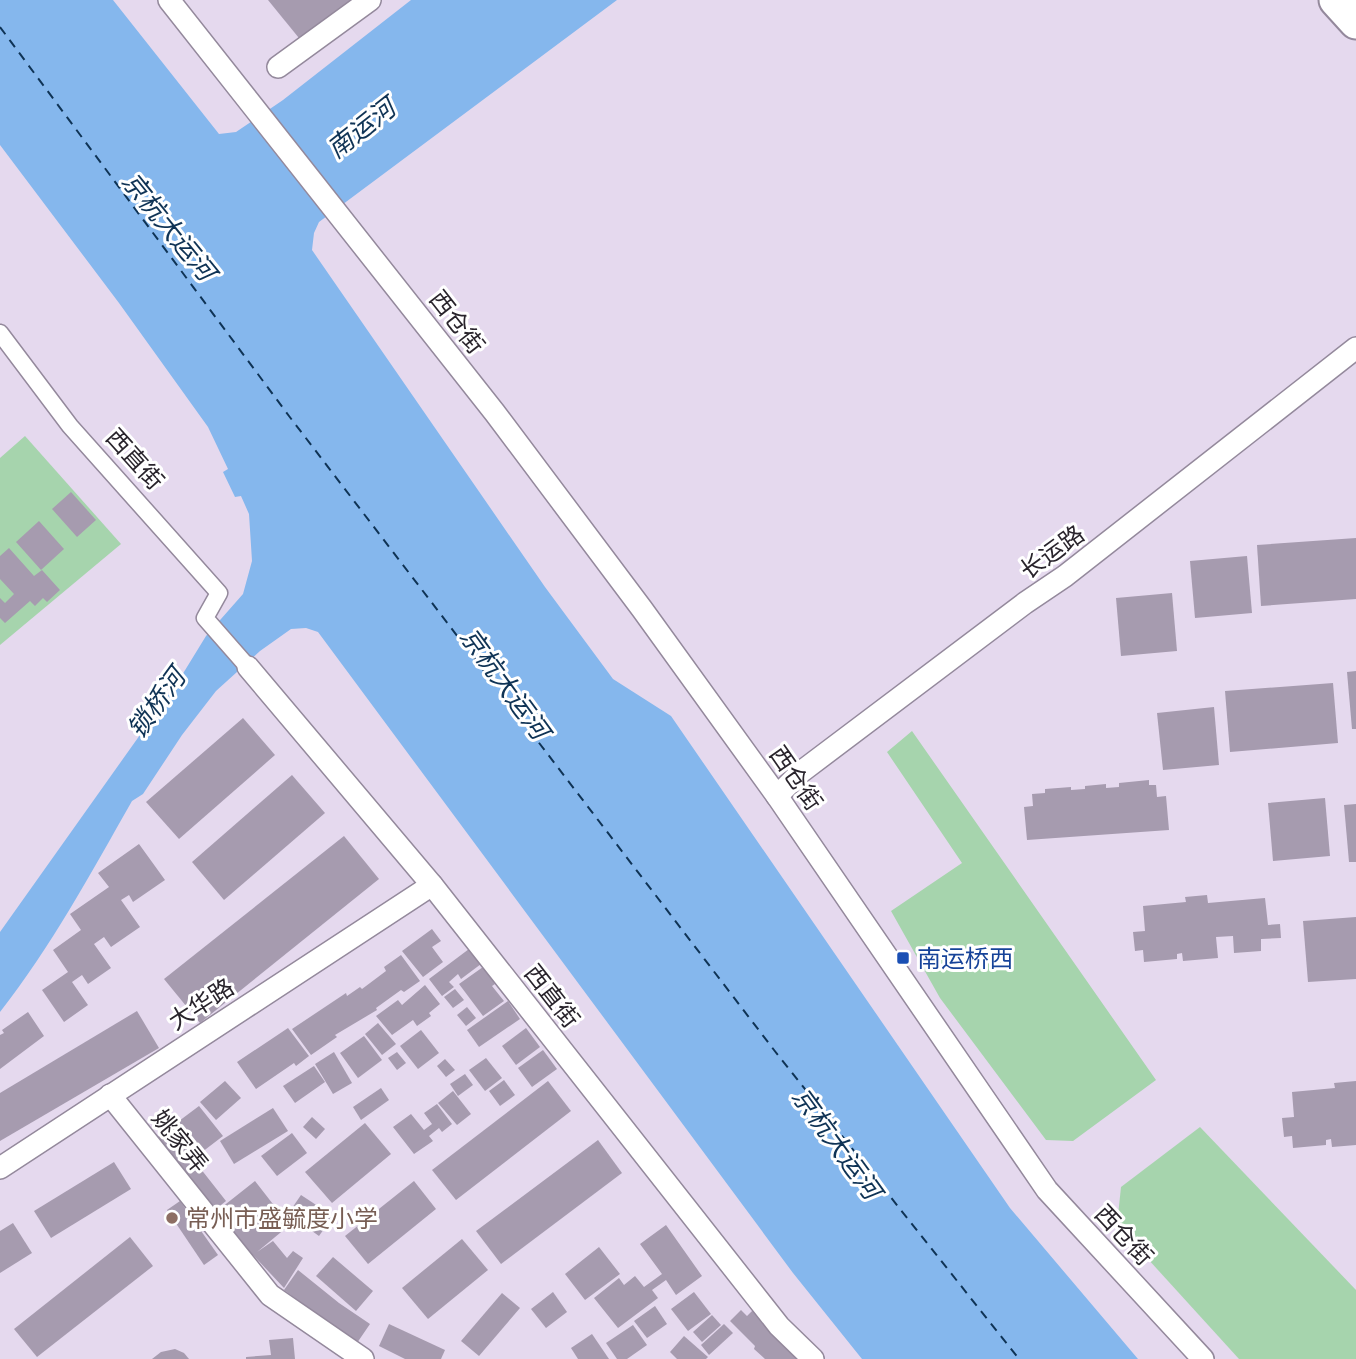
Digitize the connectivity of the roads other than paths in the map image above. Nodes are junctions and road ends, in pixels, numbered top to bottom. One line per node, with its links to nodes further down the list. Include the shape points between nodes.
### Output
1 (169, 0): 9 (street, 西仓街, via 527,456)
2 (370, 0): 5 (street)
3 (1336, 0): 4 (main road)
4 (1356, 22)
5 (278, 67)
6 (0, 333): 8 (street, 西直街, via 70,426 219,593 205,618)
7 (1356, 348): 9 (street, 长运路, via 1065,576 801,772)
8 (248, 667): 10 (street, 西直街)
9 (776, 796): 15 (street, 西仓街, via 1047,1191)
10 (432, 886): 11 (street, 大华路); 14 (street, 西直街, via 779,1326)
11 (110, 1096): 12 (street, 大华路); 13 (street, 姚家弄, via 270,1295)
12 (0, 1168)
13 (363, 1359)
14 (813, 1359)
15 (1203, 1359)

